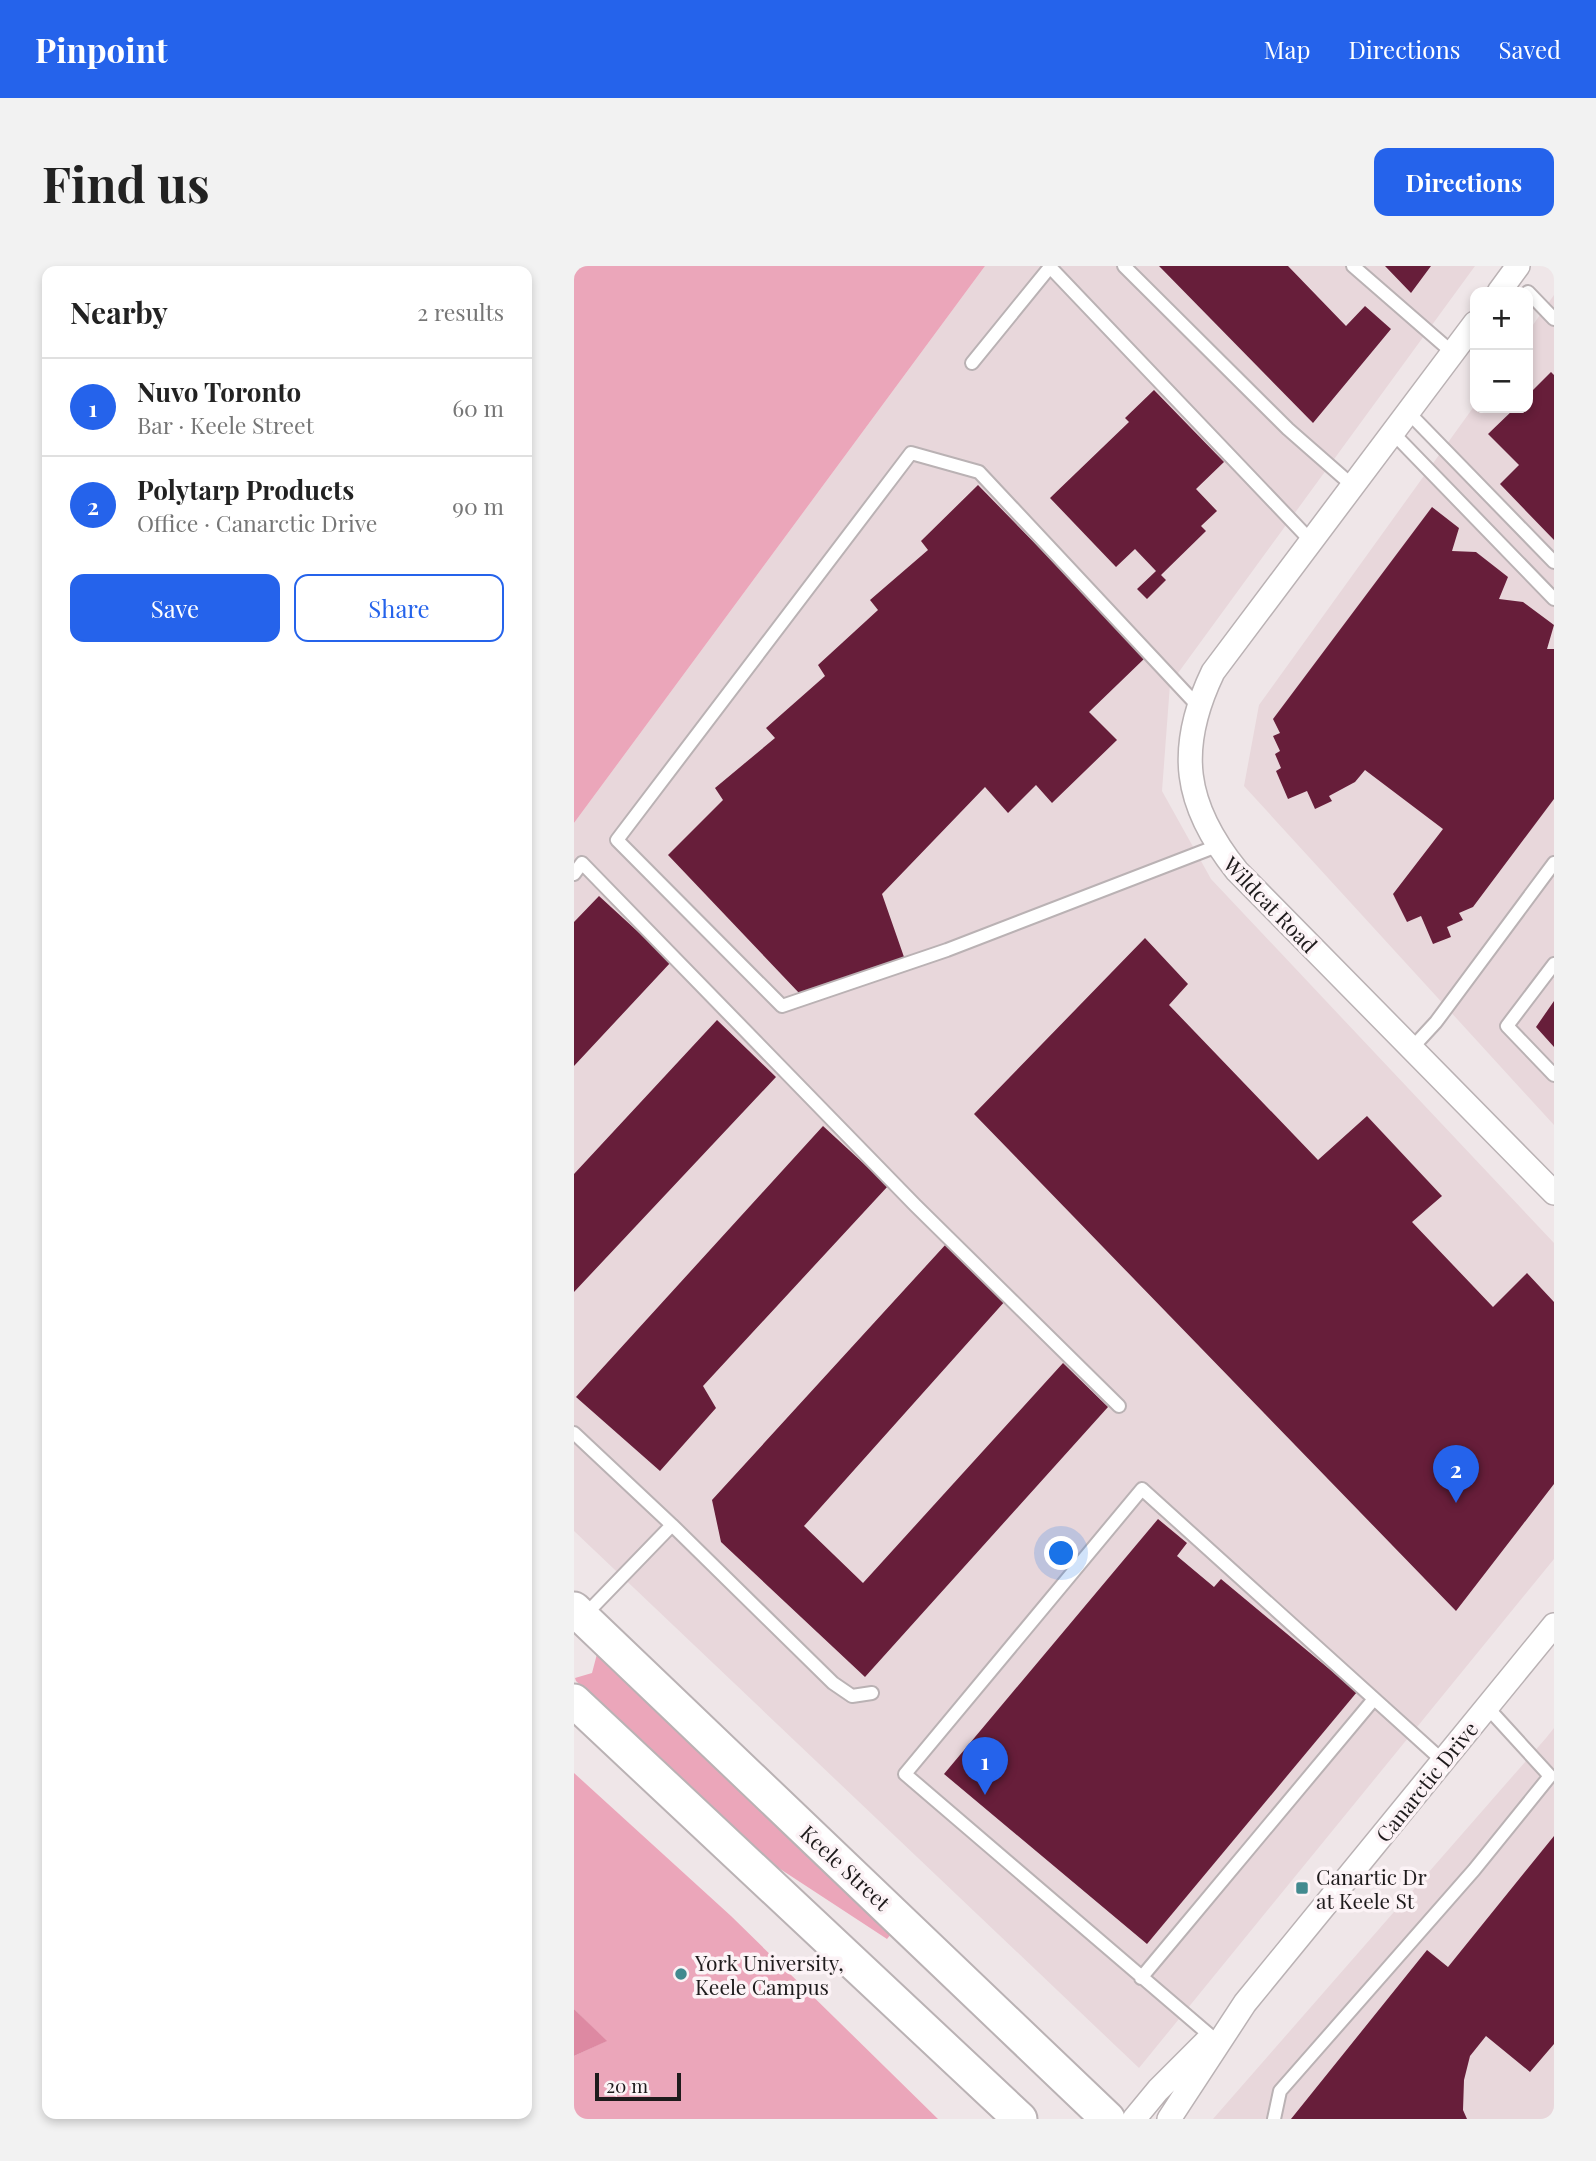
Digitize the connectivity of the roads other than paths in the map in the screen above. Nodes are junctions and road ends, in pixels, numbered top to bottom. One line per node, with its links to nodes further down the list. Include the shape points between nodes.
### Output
1 (1124, 266): 10 (lane, via 1288,429)
2 (1353, 266): 6 (lane)
3 (1533, 297): 4 (lane)
4 (1554, 319)
5 (1470, 330): 6 (street, Wildcat Road)
6 (1453, 353): 8 (street, Wildcat Road)
7 (972, 363): 11 (lane, via 1050,267)
8 (1409, 412): 9 (street, Wildcat Road); 12 (lane)
9 (1393, 433): 10 (street, Wildcat Road); 13 (lane)
10 (1353, 486): 11 (street, Wildcat Road)
11 (1312, 542): 14 (street, Wildcat Road, via 1213,672)
12 (1554, 562)
13 (1554, 599)
14 (1198, 705): 15 (street, Wildcat Road, via 1189,744 1191,779 1200,814); 15 (lane, via 979,472 911,453 617,840 782,1006 947,950)
15 (1217, 846): 19 (street, Wildcat Road)
16 (1554, 863): 19 (lane)
17 (574, 874): 22 (lane, via 582,863 915,1205)
18 (1554, 964): 20 (lane, via 1507,1026)
19 (1412, 1048): 21 (street, Wildcat Road)
20 (1554, 1075)
21 (1554, 1194)
22 (1119, 1406)
23 (574, 1433): 24 (lane)
24 (672, 1525): 25 (lane); 27 (lane, via 833,1683 852,1696)
25 (577, 1618): 37 (main road, Keele Street)
26 (1554, 1625): 30 (street, Canarctic Drive)
27 (872, 1693)
28 (1374, 1699): 31 (lane); 33 (lane); 33 (lane, via 1142,1489 905,1774)
29 (574, 1701): 36 (main road)
30 (1487, 1707): 31 (street, Canarctic Drive); 32 (lane)
31 (1443, 1761): 34 (street, Canarctic Drive)
32 (1552, 1776): 40 (lane, via 1280,2091)
33 (1141, 1978): 35 (lane)
34 (1245, 2003): 35 (street, Canarctic Drive); 39 (street, Canarctic Drive)
35 (1212, 2037): 38 (street, Canarctic Drive)
36 (1020, 2119)
37 (1108, 2119)
38 (1135, 2119)
39 (1169, 2119)
40 (1274, 2119)

